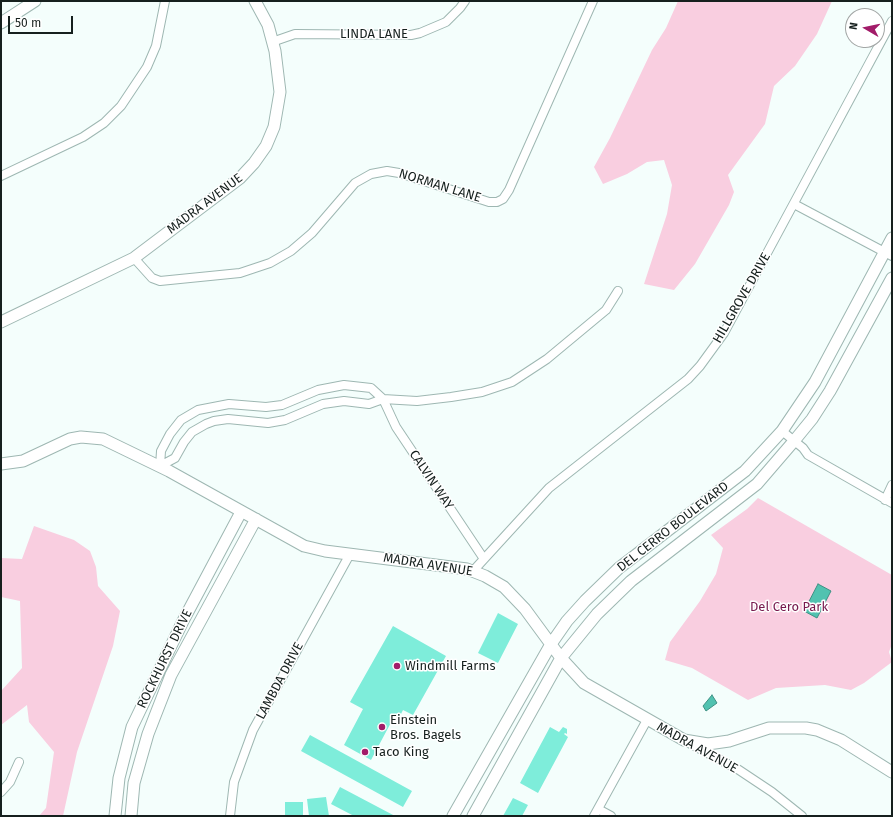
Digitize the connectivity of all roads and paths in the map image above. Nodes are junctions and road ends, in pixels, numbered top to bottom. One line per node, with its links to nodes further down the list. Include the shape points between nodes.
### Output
1 (35, 1): 7 (street)
2 (166, 1): 9 (street, via 156,46 147,67 121,106 83,137)
3 (254, 1): 8 (street, MADRA AVENUE, via 268,25)
4 (465, 1): 8 (street, LINDA LANE, via 446,22 411,35 295,34)
5 (593, 1): 13 (street, NORMAN LANE, via 503,199 489,202 387,171 371,174 355,183 312,233 291,251 270,263 248,271 160,281 152,278)
6 (892, 21): 10 (street, HILLGROVE DRIVE)
7 (1, 22)
8 (272, 42): 13 (street, MADRA AVENUE, via 279,80 279,104 274,127 261,155 240,178)
9 (1, 176)
10 (794, 204): 12 (street); 27 (street, HILLGROVE DRIVE, via 724,333 700,366 688,379 549,488)
11 (892, 238): 12 (street, DEL CERRO BOULEVARD)
12 (888, 254): 18 (street, DEL CERRO BOULEVARD, via 815,382)
13 (134, 258): 16 (street, MADRA AVENUE)
14 (892, 278): 19 (street, DEL CERRO BOULEVARD, via 830,391)
15 (618, 291): 17 (street, via 606,310 547,359 512,382 482,392 451,397 417,401)
16 (1, 322)
17 (383, 399): 21 (street, via 369,404 344,401 323,404 285,420 268,423 228,420 206,424 192,432 175,458); 21 (street, via 370,388 344,385 318,390 282,405 266,407 230,404 198,410 181,420 170,434 161,451); 27 (street, CALVIN WAY, via 396,427)
18 (782, 431): 19 (street); 29 (street, DEL CERRO BOULEVARD, via 745,471 635,555 602,584 567,621)
19 (794, 441): 23 (street, via 808,455); 30 (street, DEL CERRO BOULEVARD, via 757,484 630,581 597,614)
20 (1, 464): 21 (street, MADRA AVENUE, via 23,461 70,439 81,437 103,439)
21 (160, 466): 24 (street, MADRA AVENUE)
22 (892, 485): 23 (street)
23 (888, 501)
24 (241, 512): 25 (street, MADRA AVENUE); 37 (street, ROCKHURST DRIVE, via 183,621 132,727 119,778)
25 (256, 520): 26 (street, MADRA AVENUE, via 304,546 325,552); 38 (street, ROCKHURST DRIVE, via 171,675 148,734 134,783)
26 (350, 554): 28 (street, MADRA AVENUE); 39 (street, LAMBDA DRIVE, via 253,730 234,782)
27 (484, 559): 28 (street, HILLGROVE DRIVE)
28 (474, 571): 29 (street, MADRA AVENUE, via 504,587 525,609)
29 (551, 644): 30 (street, MADRA AVENUE); 40 (street, DEL CERRO BOULEVARD)
30 (561, 658): 31 (street, MADRA AVENUE, via 584,683); 41 (street, DEL CERRO BOULEVARD)
31 (647, 720): 32 (street, MADRA AVENUE); 36 (street)
32 (684, 740): 34 (street, via 713,744 769,728 806,728 841,740); 43 (street, MADRA AVENUE, via 739,770)
33 (19, 762): 35 (street, via 10,782)
34 (892, 772)
35 (1, 792)
36 (596, 812): 42 (street)
37 (115, 816)
38 (131, 816)
39 (230, 816)
40 (454, 816)
41 (473, 816)
42 (612, 816)
43 (802, 816)

